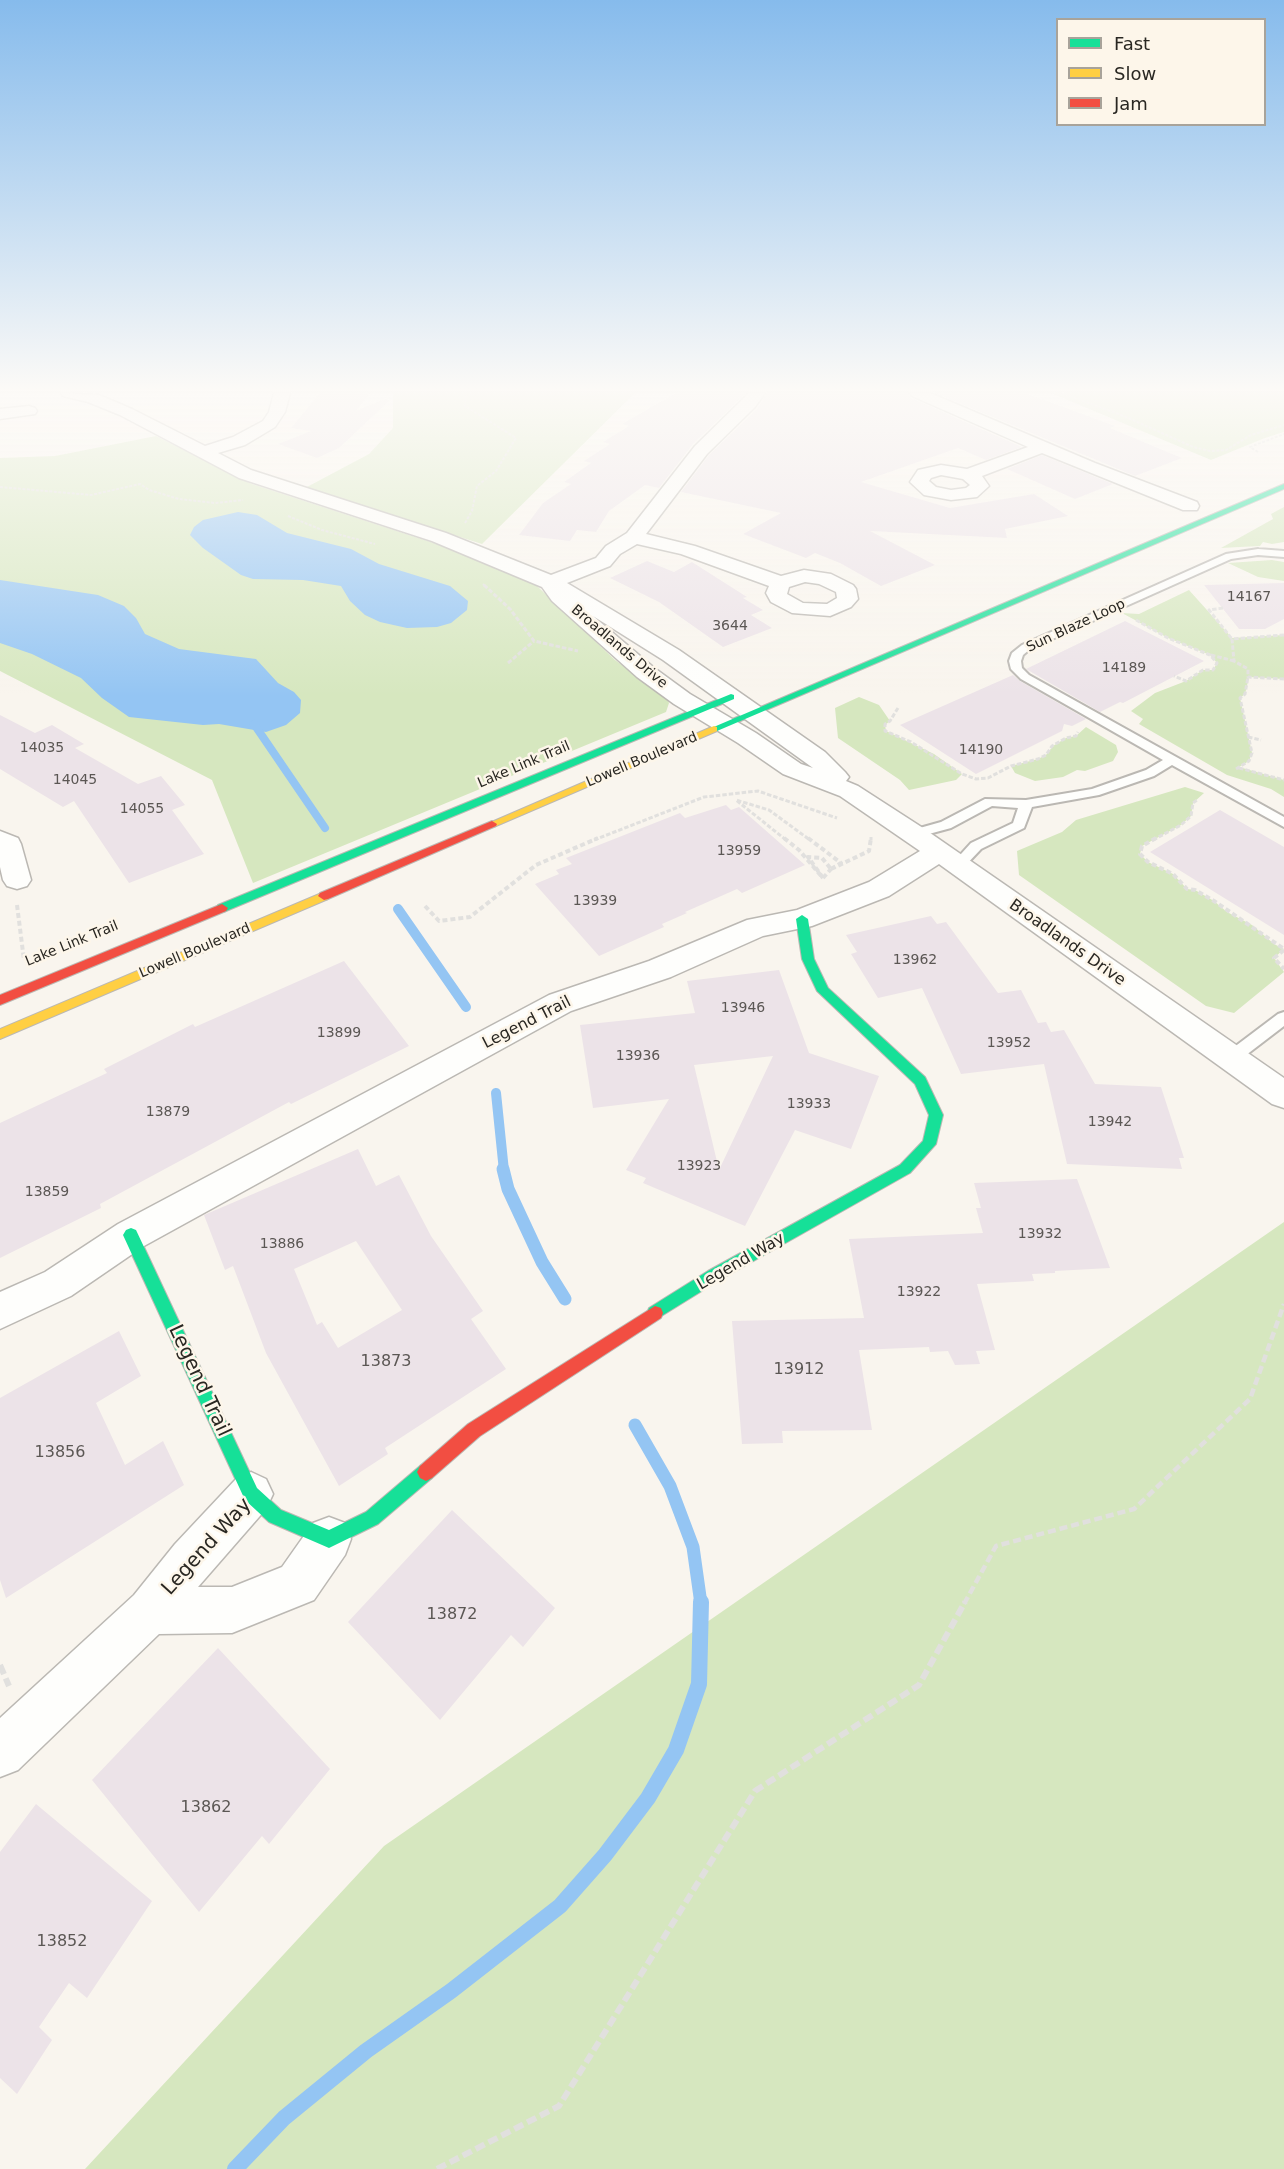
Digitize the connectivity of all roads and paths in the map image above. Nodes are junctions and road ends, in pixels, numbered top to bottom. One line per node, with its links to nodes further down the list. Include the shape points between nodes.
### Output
1 (163, 494): 8 (path, via 214,503)
2 (303, 494): 12 (street, Broadlands Drive)
3 (475, 494): 12 (path, via 465,524)
4 (667, 494): 13 (street)
5 (1125, 494): 10 (street)
6 (1169, 494): 9 (street)
7 (1263, 494): 31 (main road, Lowell Boulevard)
8 (250, 500)
9 (1195, 503): 10 (main road)
10 (1170, 514)
11 (309, 525): 14 (path)
12 (439, 537): 16 (street, Broadlands Drive)
13 (634, 537): 16 (street, via 613,550 603,562); 18 (street, via 688,550)
14 (378, 545)
15 (1284, 554): 38 (lane, Sun Blaze Loop, via 1229,556 1018,653 1016,664 1025,677)
16 (541, 578): 31 (street, Broadlands Drive); 33 (street, Broadlands Drive, via 645,672)
17 (475, 580): 23 (path, via 510,609)
18 (780, 583)
19 (1223, 609): 22 (path, via 1209,610)
20 (1132, 619): 25 (path)
21 (1284, 635): 22 (path)
22 (1232, 639): 26 (path)
23 (534, 641): 24 (path); 27 (path)
24 (582, 653)
25 (1210, 655): 26 (path); 28 (path, via 1217,663 1213,670 1203,670 1186,681)
26 (1234, 661): 29 (path, via 1248,669)
27 (508, 663)
28 (1174, 676)
29 (1248, 676): 30 (path); 36 (path, via 1245,694 1240,698)
30 (1284, 679)
31 (743, 700): 33 (main road, Lowell Boulevard); 34 (main road, Lowell Boulevard); 42 (street, Broadlands Drive, via 816,757)
32 (898, 708): 35 (path, via 885,724 885,731 911,741 976,779 1038,759)
33 (701, 710): 34 (street, Broadlands Drive); 58 (main road, Lowell Boulevard)
34 (726, 724): 42 (street, Broadlands Drive, via 792,769); 60 (main road, Lowell Boulevard)
35 (1080, 730)
36 (1248, 737): 37 (path); 39 (path, via 1252,753 1249,761)
37 (1261, 740)
38 (1171, 760): 44 (lane, via 1124,783); 46 (lane, Sun Blaze Loop)
39 (1238, 768): 40 (path); 41 (path)
40 (1233, 771)
41 (1284, 780)
42 (849, 791): 49 (street, Broadlands Drive)
43 (1199, 798): 55 (path, via 1193,803 1191,816 1142,846 1140,854 1173,874 1186,889 1214,901)
44 (1026, 804): 49 (lane, via 1019,825 976,846); 49 (lane, via 990,802 946,825)
45 (840, 819): 53 (path, via 758,791 704,797 536,865 470,917 439,921)
46 (1284, 823)
47 (872, 830): 50 (path, via 869,851)
48 (0, 839): 52 (street, via 8,844)
49 (937, 850): 54 (street, Legend Trail, via 879,889); 61 (street, Broadlands Drive)
50 (831, 869): 51 (path); 51 (path, via 822,858 808,857); 51 (path, via 842,863 769,810 736,800 799,850)
51 (823, 878)
52 (17, 880): 56 (path)
53 (425, 906)
54 (802, 919): 63 (street, Legend Trail, via 757,927 660,969 560,1003); 67 (main road, Legend Way, via 808,959 823,991 920,1081 936,1115 928,1144 905,1169 713,1276 474,1430 372,1518)
55 (1284, 950): 57 (path, via 1274,958)
56 (24, 964)
57 (1284, 969)
58 (0, 1000)
59 (1284, 1018): 61 (lane)
60 (0, 1034)
61 (1231, 1058): 62 (street, Broadlands Drive)
62 (1284, 1095)
63 (131, 1235): 65 (street, Legend Trail, via 58,1284); 66 (main road, Legend Trail)
64 (1284, 1304): 70 (path, via 1250,1399 1134,1509 996,1546 919,1685 754,1791 559,2106)
65 (0, 1311)
66 (251, 1494): 67 (main road, Legend Way, via 275,1516); 68 (street, Legend Way)
67 (329, 1539): 68 (street, Legend Way, via 298,1584 232,1610)
68 (150, 1611): 69 (street, Legend Way)
69 (0, 1752)
70 (437, 2169)

